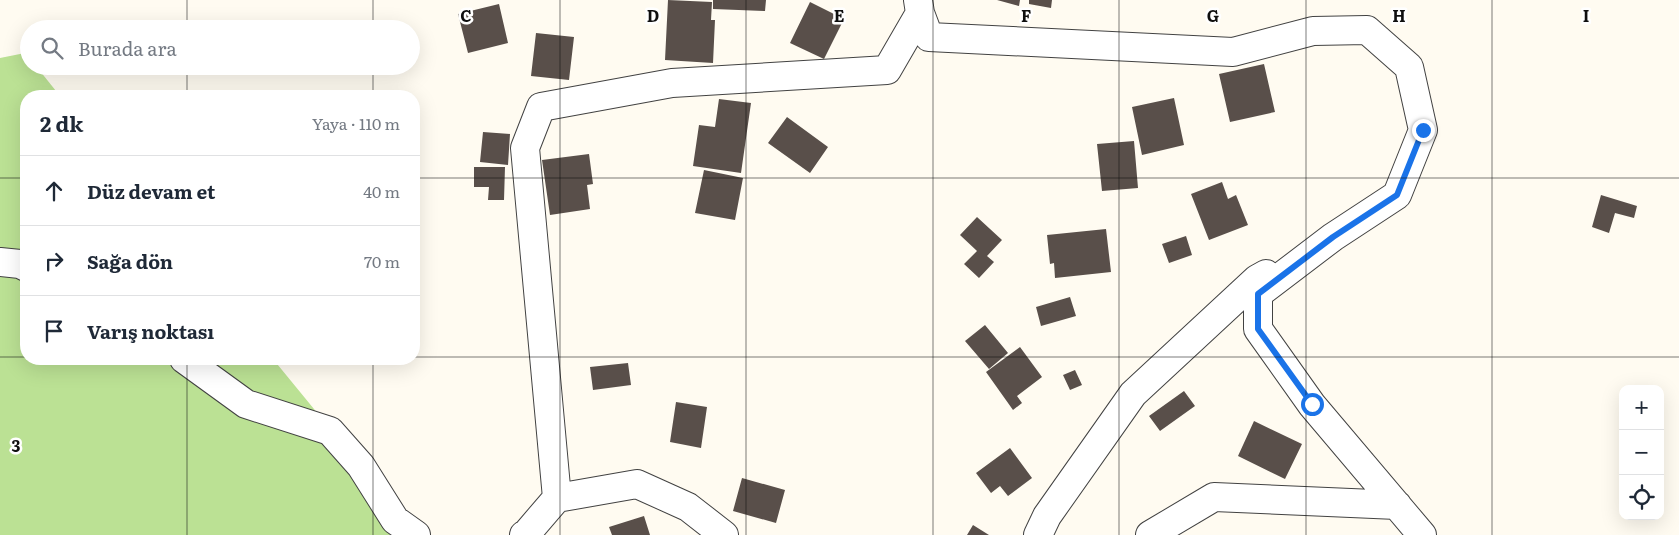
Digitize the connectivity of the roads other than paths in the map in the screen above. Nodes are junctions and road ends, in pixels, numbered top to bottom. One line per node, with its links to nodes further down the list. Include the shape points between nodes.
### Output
1 (919, 6): 2 (street, via 930,37 1233,52 1313,31 1367,30 1409,67 1423,130 1397,195); 6 (street, via 887,70 672,83 541,107 525,148)
2 (1333, 237): 7 (street, via 1258,294 1258,329 1312,404); 11 (street, via 1258,279 1133,394 1046,516)
3 (0, 262): 4 (street)
4 (20, 264)
5 (192, 365): 8 (street, via 246,404 330,431 361,466 396,520)
6 (557, 498): 9 (street); 10 (street, via 637,484 688,506)
7 (1397, 505): 12 (street, via 1214,496); 13 (street)
8 (416, 535)
9 (524, 535)
10 (724, 535)
11 (1038, 535)
12 (1150, 535)
13 (1422, 535)

